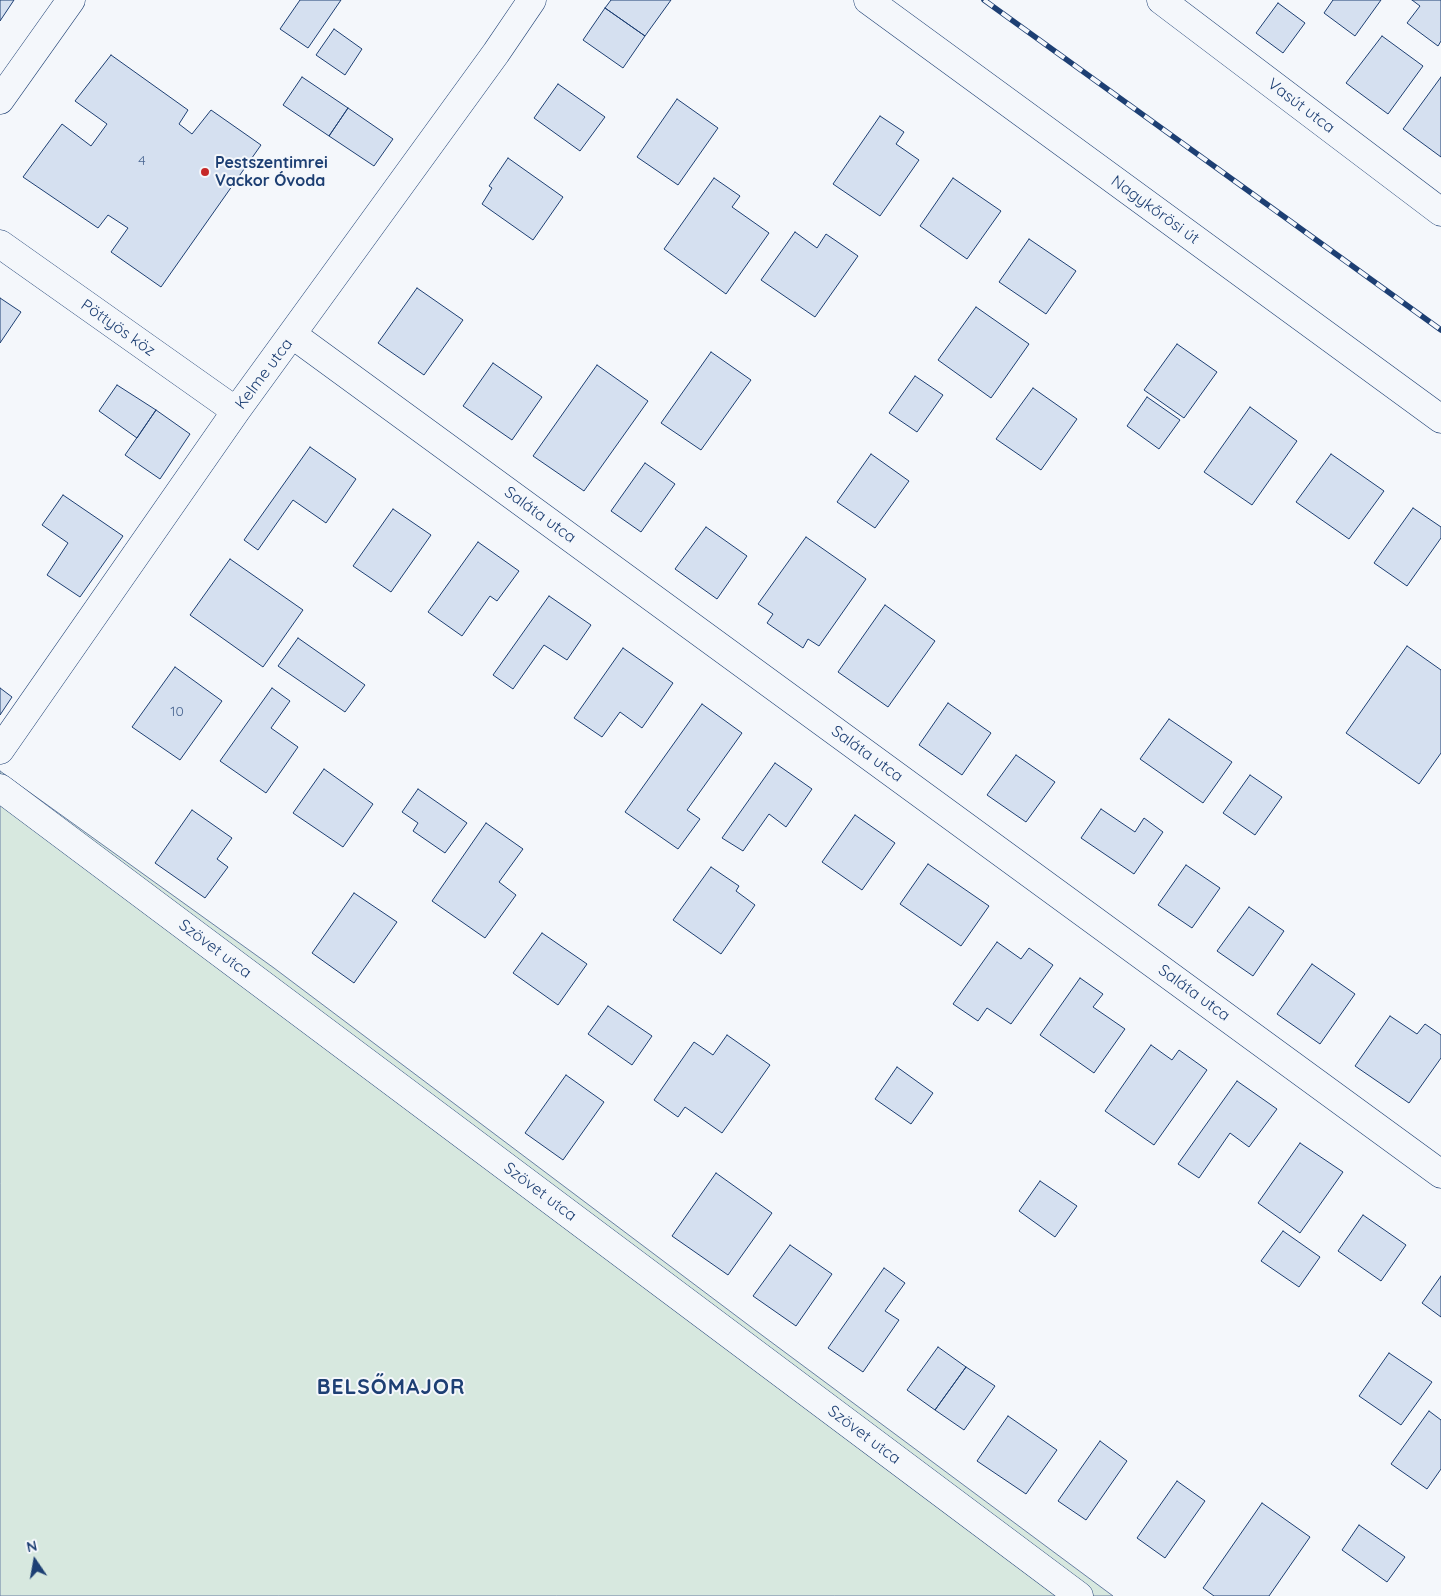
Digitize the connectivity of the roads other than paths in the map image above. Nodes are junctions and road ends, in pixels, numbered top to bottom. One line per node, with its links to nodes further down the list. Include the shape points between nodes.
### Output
1 (71, 0): 5 (street)
2 (532, 0): 8 (street, Kelme utca)
3 (868, 0): 10 (street, Nagykőrösi út)
4 (1161, 0): 6 (street, Vasút utca)
5 (0, 100)
6 (1441, 212)
7 (0, 244): 9 (street, Pöttyös köz)
8 (293, 335): 9 (street, Kelme utca); 13 (street, Saláta utca)
9 (236, 411): 11 (street, Kelme utca)
10 (1441, 419)
11 (0, 750)
12 (0, 788): 14 (street, Szövet utca)
13 (1441, 1174)
14 (1079, 1596)

